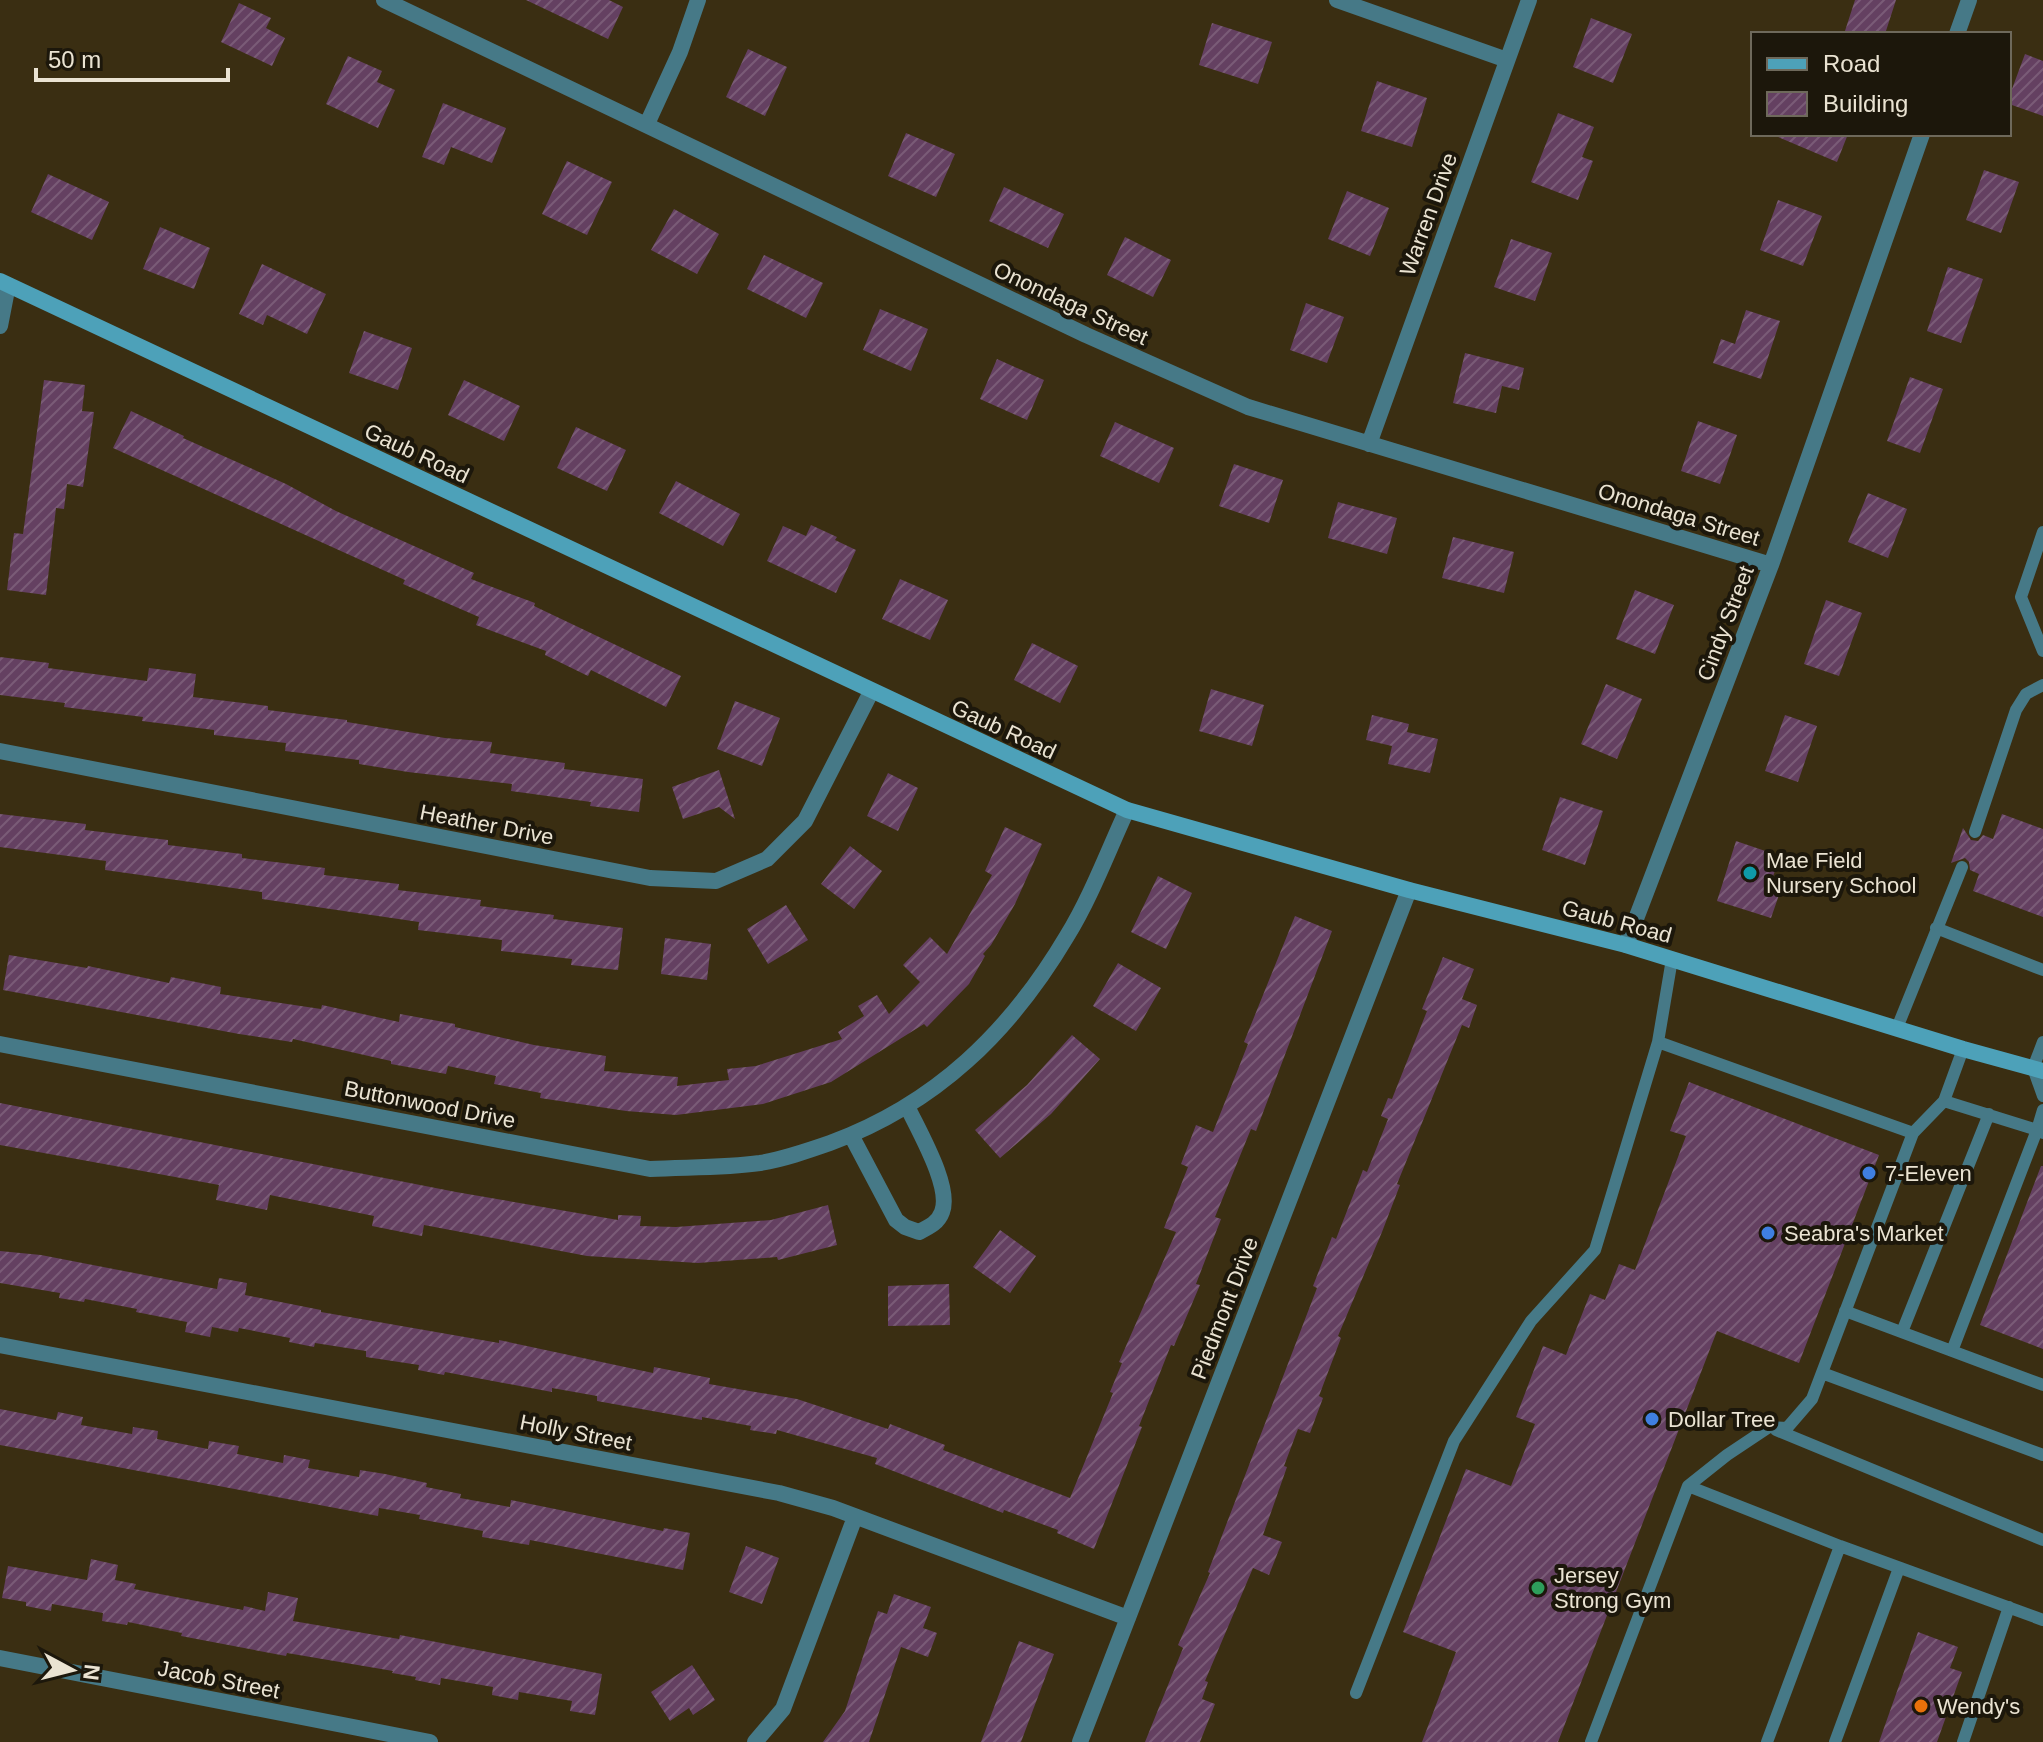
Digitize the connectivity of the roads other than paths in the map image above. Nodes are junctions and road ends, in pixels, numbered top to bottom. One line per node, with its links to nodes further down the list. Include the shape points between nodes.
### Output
1 (384, 0): 8 (street, Onondaga Street)
2 (698, 0): 8 (street)
3 (1337, 0): 7 (street)
4 (1529, 0): 7 (street, Warren Drive)
5 (1969, 0): 6 (street)
6 (1958, 32)
7 (1507, 60): 12 (street, Warren Drive)
8 (647, 124): 12 (street, Onondaga Street, via 1248,407)
9 (1921, 136): 14 (street, Cindy Street)
10 (4, 283): 11 (street); 17 (street, Gaub Road)
11 (0, 326)
12 (1369, 444): 14 (street, Onondaga Street)
13 (2043, 532): 15 (lane, via 2021,597)
14 (1771, 565): 24 (street, Cindy Street)
15 (2043, 651)
16 (2043, 685): 20 (lane, via 2026,694 2016,710)
17 (871, 692): 18 (street, Heather Drive, via 805,821 767,859 716,881 650,878); 19 (street, Gaub Road)
18 (0, 751)
19 (1127, 810): 22 (street, Gaub Road); 35 (street, Buttonwood Drive, via 1040,980 964,1065)
20 (1975, 832)
21 (1962, 867): 23 (lane)
22 (1409, 890): 24 (street, Gaub Road); 55 (street, Piedmont Drive)
23 (1936, 928): 26 (lane); 27 (lane)
24 (1626, 945): 25 (street, Gaub Road)
25 (1672, 959): 27 (street, Gaub Road); 28 (lane)
26 (2043, 970)
27 (1897, 1028): 31 (street, Gaub Road)
28 (1658, 1042): 39 (lane); 58 (lane, via 1595,1250 1531,1321 1454,1441)
29 (2043, 1042): 32 (lane)
30 (0, 1044): 40 (street, Buttonwood Drive, via 650,1169 760,1163)
31 (1963, 1049): 32 (street, Gaub Road); 34 (lane)
32 (2038, 1070): 33 (lane)
33 (2043, 1096)
34 (1944, 1101): 37 (lane); 39 (lane)
35 (907, 1106): 40 (street, Buttonwood Drive); 40 (street, via 944,1198 933,1225 919,1232 896,1220)
36 (2043, 1110): 38 (lane)
37 (1989, 1114): 38 (lane); 42 (lane)
38 (2040, 1132): 44 (lane)
39 (1913, 1133): 41 (lane)
40 (851, 1135)
41 (1845, 1311): 42 (lane); 45 (lane)
42 (1902, 1332): 44 (lane)
43 (0, 1345): 50 (street, Holly Street, via 749,1487)
44 (1952, 1351): 46 (lane)
45 (1822, 1373): 47 (lane, via 1812,1399 1787,1428); 48 (lane)
46 (2043, 1385)
47 (1769, 1427): 49 (lane); 51 (lane)
48 (2043, 1455)
49 (1688, 1486): 52 (lane); 62 (lane)
50 (855, 1517): 55 (street, Holly Street); 60 (street, via 783,1709)
51 (2043, 1540)
52 (1840, 1546): 53 (lane); 63 (lane)
53 (1899, 1568): 54 (lane); 64 (lane)
54 (2009, 1607): 56 (lane); 65 (lane)
55 (1128, 1618): 61 (street, Piedmont Drive)
56 (2043, 1620)
57 (0, 1658): 59 (street, Jacob Street)
58 (1356, 1693)
59 (430, 1742)
60 (755, 1742)
61 (1080, 1742)
62 (1591, 1742)
63 (1767, 1742)
64 (1835, 1742)
65 (1963, 1742)

